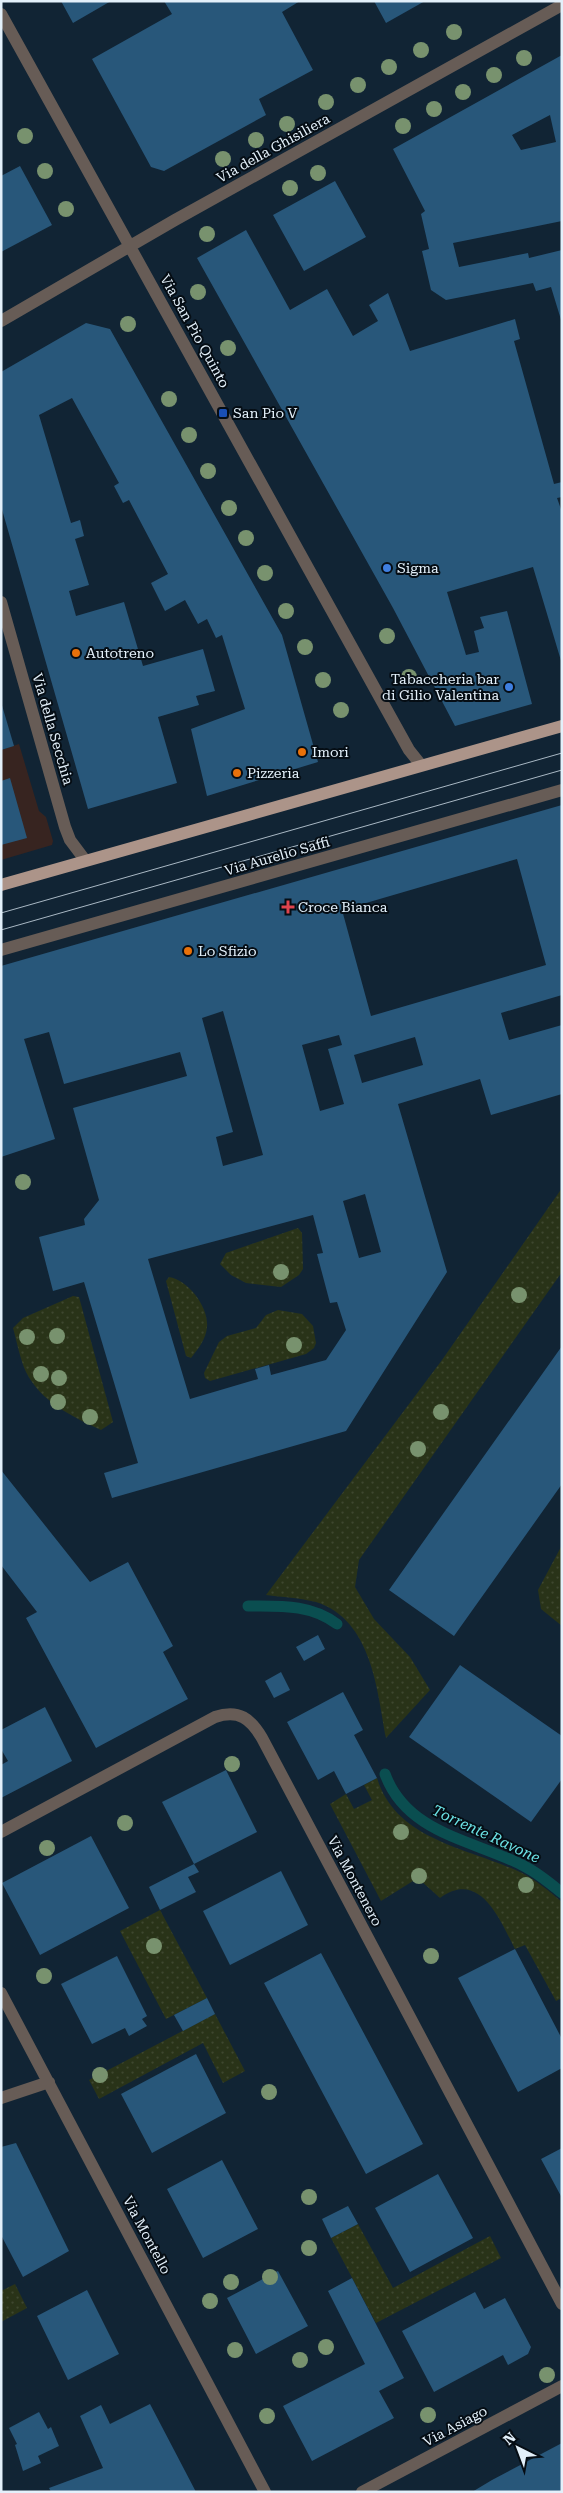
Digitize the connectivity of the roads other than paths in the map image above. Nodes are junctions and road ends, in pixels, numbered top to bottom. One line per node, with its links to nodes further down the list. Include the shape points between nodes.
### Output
1 (562, 5): 3 (street, Via della Ghisiliera)
2 (1, 14): 3 (street, Via San Pio Quinto)
3 (131, 246): 4 (street, Via della Ghisiliera); 7 (street, Via San Pio Quinto, via 409,750)
4 (1, 321)
5 (1, 602): 9 (street, Via della Secchia, via 64,827)
6 (562, 726): 7 (main road)
7 (421, 765): 9 (main road)
8 (562, 790): 11 (street, Via Aurelio Saffi)
9 (85, 860): 10 (main road)
10 (1, 885)
11 (1, 950)
12 (1, 1832): 16 (street, Via Montenero, via 215,1718 234,1714 249,1720 267,1747)
13 (1, 1993): 14 (street, Via Montello)
14 (49, 2082): 15 (street); 18 (street, Via Montello)
15 (1, 2098)
16 (562, 2304)
17 (562, 2386): 19 (street, Via Asiago)
18 (265, 2492)
19 (362, 2492)

